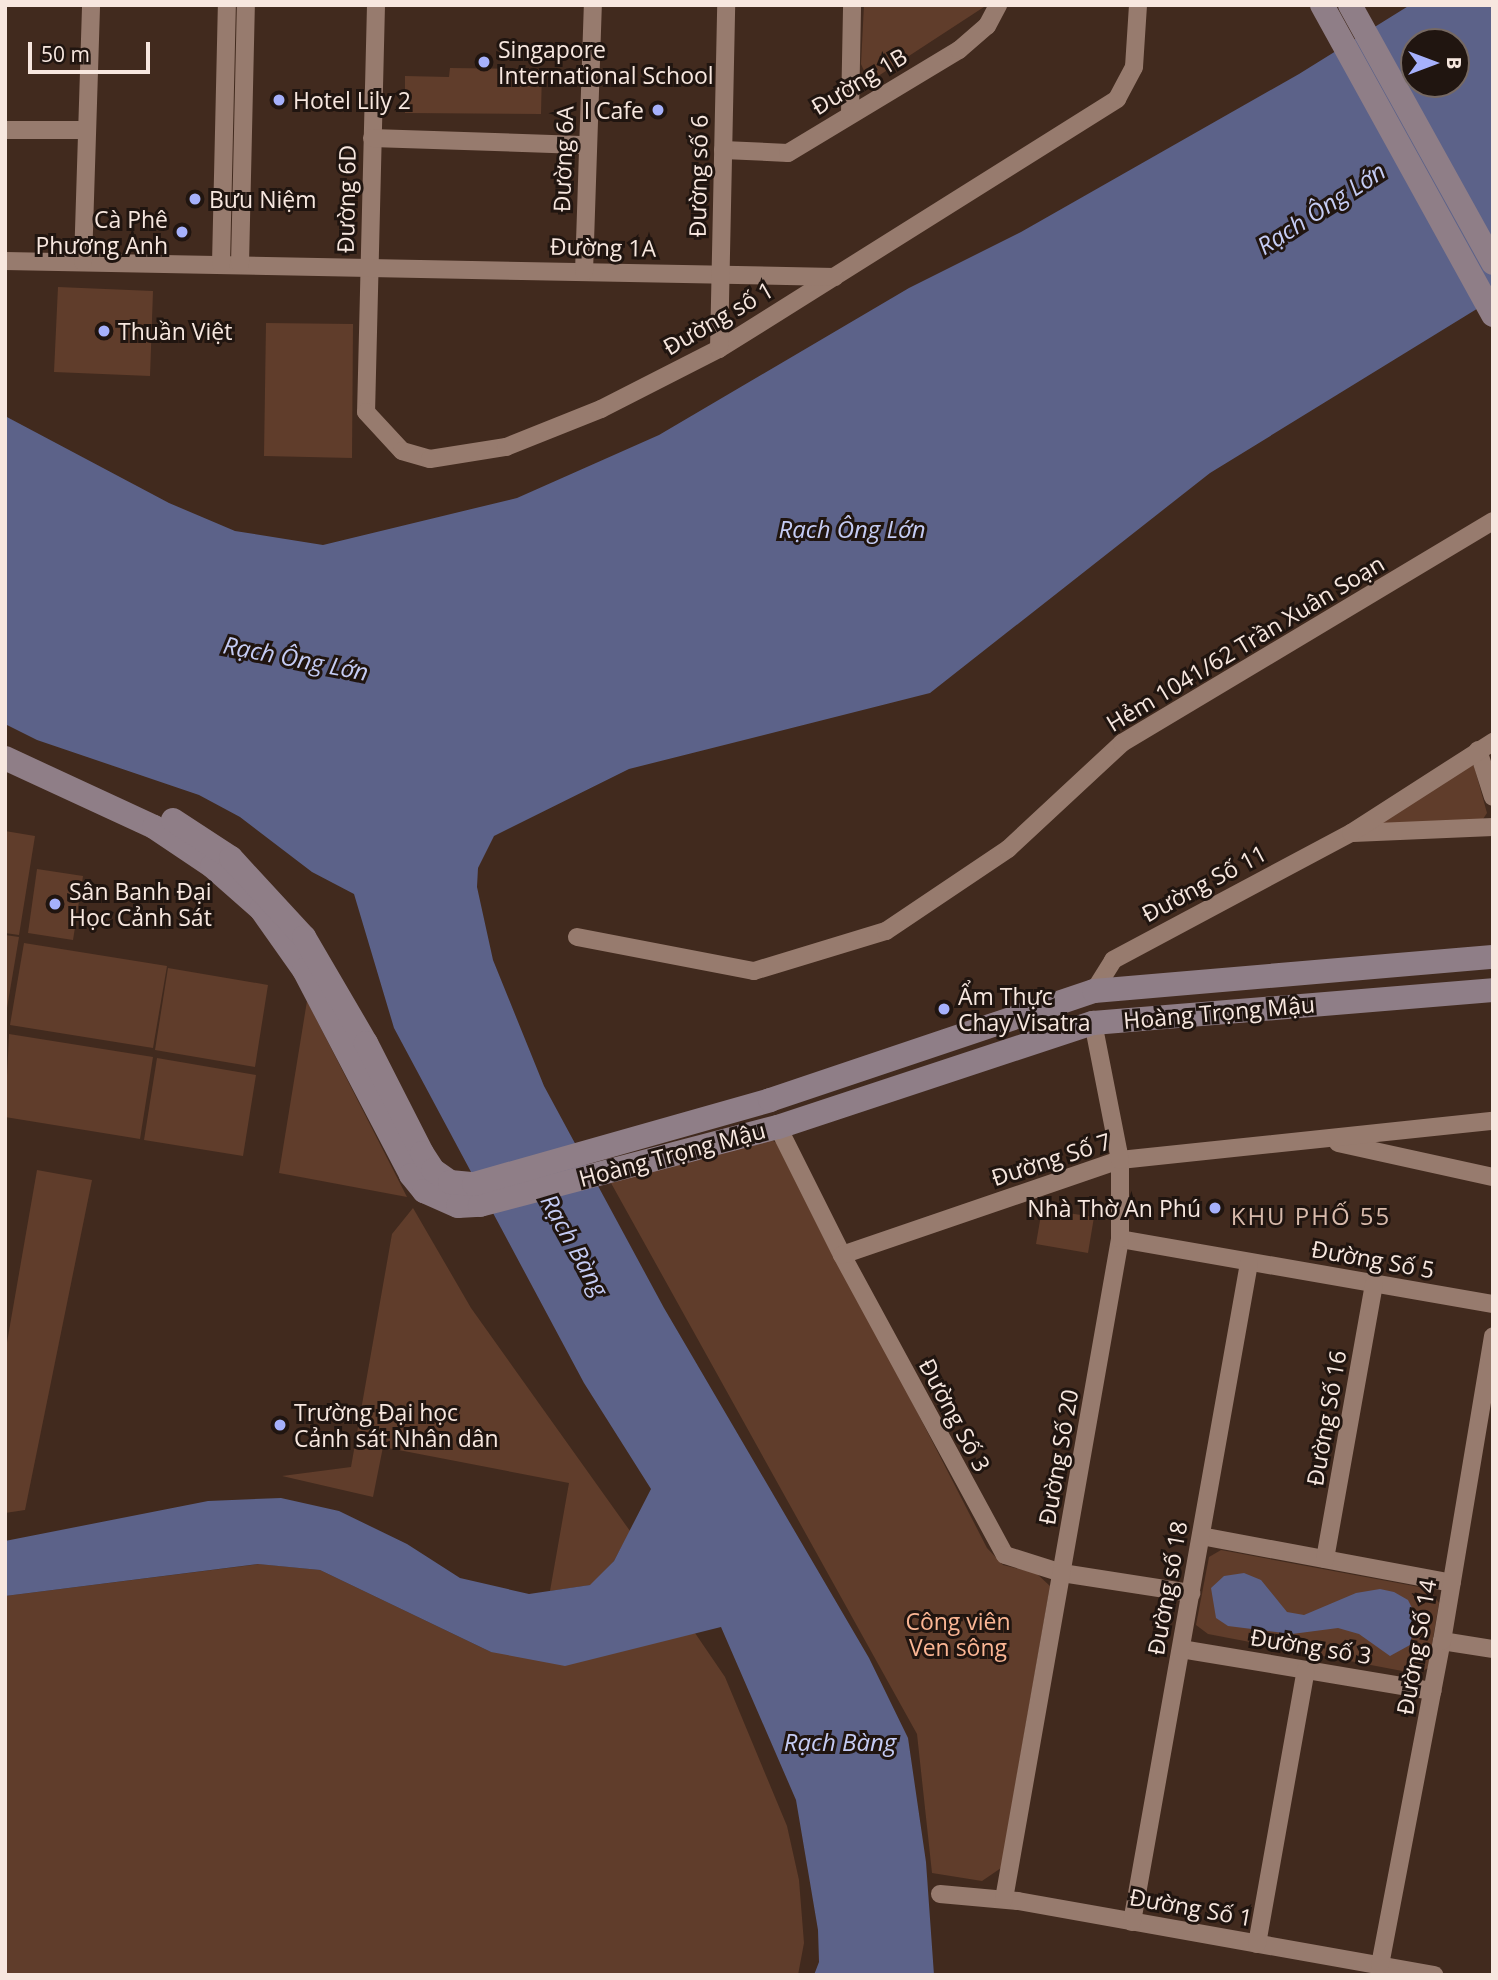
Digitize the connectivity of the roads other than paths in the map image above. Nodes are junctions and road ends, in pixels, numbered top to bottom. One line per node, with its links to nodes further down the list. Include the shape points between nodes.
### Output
1 (91, 5): 14 (street)
2 (227, 5): 21 (street)
3 (246, 5): 21 (street)
4 (376, 5): 15 (street, Đường 6D)
5 (593, 5): 16 (street, Đường 6A)
6 (726, 5): 17 (street, Đường số 6)
7 (852, 5): 12 (street)
8 (998, 5): 12 (street, Đường 1B, via 987,26 959,50)
9 (1138, 5): 25 (street, Đường số 1, via 1134,67 1117,99)
10 (1322, 5): 26 (main road)
11 (1350, 5): 20 (main road)
12 (849, 113): 17 (street, Đường 1B, via 788,153)
13 (5, 130): 14 (street)
14 (87, 130): 19 (street)
15 (372, 138): 16 (street); 22 (street, Đường 6D)
16 (588, 145): 23 (street, Đường 6A)
17 (723, 150): 24 (street, Đường số 6)
18 (5, 261): 19 (street)
19 (83, 262): 21 (street)
20 (1493, 263)
21 (231, 264): 22 (street)
22 (369, 267): 23 (street, Đường 1A); 27 (street, Đường số 1, via 366,412 402,451 430,459 506,447 601,409)
23 (584, 272): 24 (street, Đường 1A)
24 (720, 275): 25 (street, Đường 1A); 27 (street, Đường số 6)
25 (835, 277): 27 (street, Đường số 1)
26 (1493, 315)
27 (719, 349)
28 (1493, 521): 35 (street, Hẻm 1041/62 Trần Xuân Soạn, via 1122,743 1008,849 886,931 754,971)
29 (5, 740): 42 (main road, Hoàng Trọng Mậu, via 148,805 231,858 304,937)
30 (1486, 746): 32 (street); 34 (street, Đường Số 11)
31 (5, 758): 42 (main road, Hoàng Trọng Mậu, via 154,827 235,884 285,939)
32 (1493, 797)
33 (1493, 827): 34 (street, Đường Số 11)
34 (1351, 833): 39 (street, Đường Số 11, via 1113,960)
35 (577, 937)
36 (1493, 957): 37 (main road, Hoàng Trọng Mậu)
37 (1395, 965): 39 (main road, Hoàng Trọng Mậu); 40 (main road)
38 (1493, 990): 40 (main road, Hoàng Trọng Mậu)
39 (1094, 991): 41 (main road); 46 (main road, Hoàng Trọng Mậu)
40 (1394, 998): 41 (main road, Hoàng Trọng Mậu)
41 (1093, 1023): 44 (main road, Hoàng Trọng Mậu); 47 (street, Đường Số 20)
42 (358, 1048): 46 (main road, Hoàng Trọng Mậu, via 433,1170 450,1182 474,1184)
43 (1493, 1121): 45 (street, Đường Số 7)
44 (778, 1127): 46 (main road, Hoàng Trọng Mậu); 50 (street, Đường Số 3)
45 (1325, 1140): 47 (street, Đường Số 7); 48 (street, Đường Số 7)
46 (620, 1155)
47 (1120, 1160): 49 (street, Đường Số 20); 50 (street, Đường Số 7)
48 (1493, 1177)
49 (1120, 1239): 51 (street, Đường Số 5); 57 (street, Đường Số 20)
50 (842, 1255): 57 (street, Đường Số 3, via 1005,1555)
51 (1249, 1263): 52 (street, Đường Số 5); 55 (street, Đường số 18)
52 (1374, 1285): 53 (street, Đường Số 5); 56 (street, Đường Số 16)
53 (1493, 1304)
54 (1493, 1336): 58 (street, Đường Số 14)
55 (1201, 1536): 56 (street); 59 (street, Đường số 18)
56 (1325, 1559): 58 (street)
57 (1062, 1573): 59 (street, Đường Số 3); 66 (street, Đường Số 20)
58 (1452, 1583): 60 (street, Đường Số 14)
59 (1191, 1593): 61 (street, Đường số 18)
60 (1442, 1641): 62 (street); 64 (street, Đường Số 14)
61 (1181, 1649): 63 (street, Đường số 3); 67 (street, Đường số 18)
62 (1493, 1649)
63 (1306, 1670): 64 (street, Đường số 3); 68 (street)
64 (1433, 1691): 69 (street, Đường Số 14)
65 (940, 1894): 66 (street, Đường Số 1)
66 (1004, 1899): 67 (street, Đường Số 1)
67 (1132, 1922): 68 (street, Đường Số 1)
68 (1257, 1944): 69 (street, Đường Số 1)
69 (1380, 1965): 70 (street, Đường Số 1)
70 (1434, 1975)

